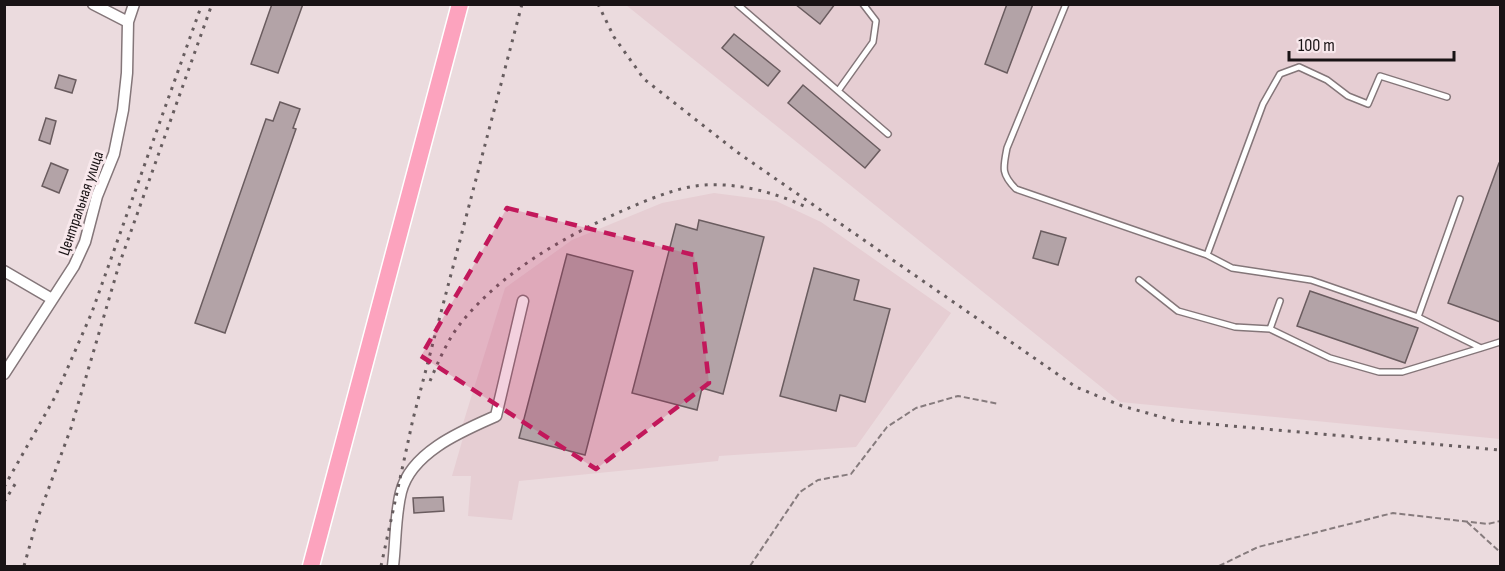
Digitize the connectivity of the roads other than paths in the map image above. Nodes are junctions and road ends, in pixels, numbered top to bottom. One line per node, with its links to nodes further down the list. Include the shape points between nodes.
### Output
1 (93, 4): 7 (street)
2 (134, 4): 7 (street, Центральная улица)
3 (460, 4): 23 (highway)
4 (737, 4): 8 (lane)
5 (863, 4): 8 (lane, via 876,21 873,42)
6 (1066, 4): 12 (lane, via 1007,148 1006,179 1016,189)
7 (128, 22): 15 (street, Центральная улица, via 127,73 114,153 85,242)
8 (838, 92): 10 (lane)
9 (1447, 97): 12 (lane, via 1380,76 1368,104 1299,67 1280,74 1263,104)
10 (888, 134)
11 (1460, 199): 18 (lane)
12 (1207, 255): 18 (lane, via 1232,268 1311,280)
13 (4, 271): 15 (street)
14 (1138, 280): 19 (lane, via 1178,311 1235,327)
15 (52, 299): 22 (street, Центральная улица)
16 (523, 301): 24 (street, via 496,416 427,454 401,490)
17 (1280, 301): 19 (lane)
18 (1418, 317): 21 (lane)
19 (1270, 329): 21 (lane, via 1330,358 1379,372 1402,372)
20 (1500, 342): 21 (lane)
21 (1481, 348)
22 (4, 374)
23 (311, 567)
24 (393, 567)

